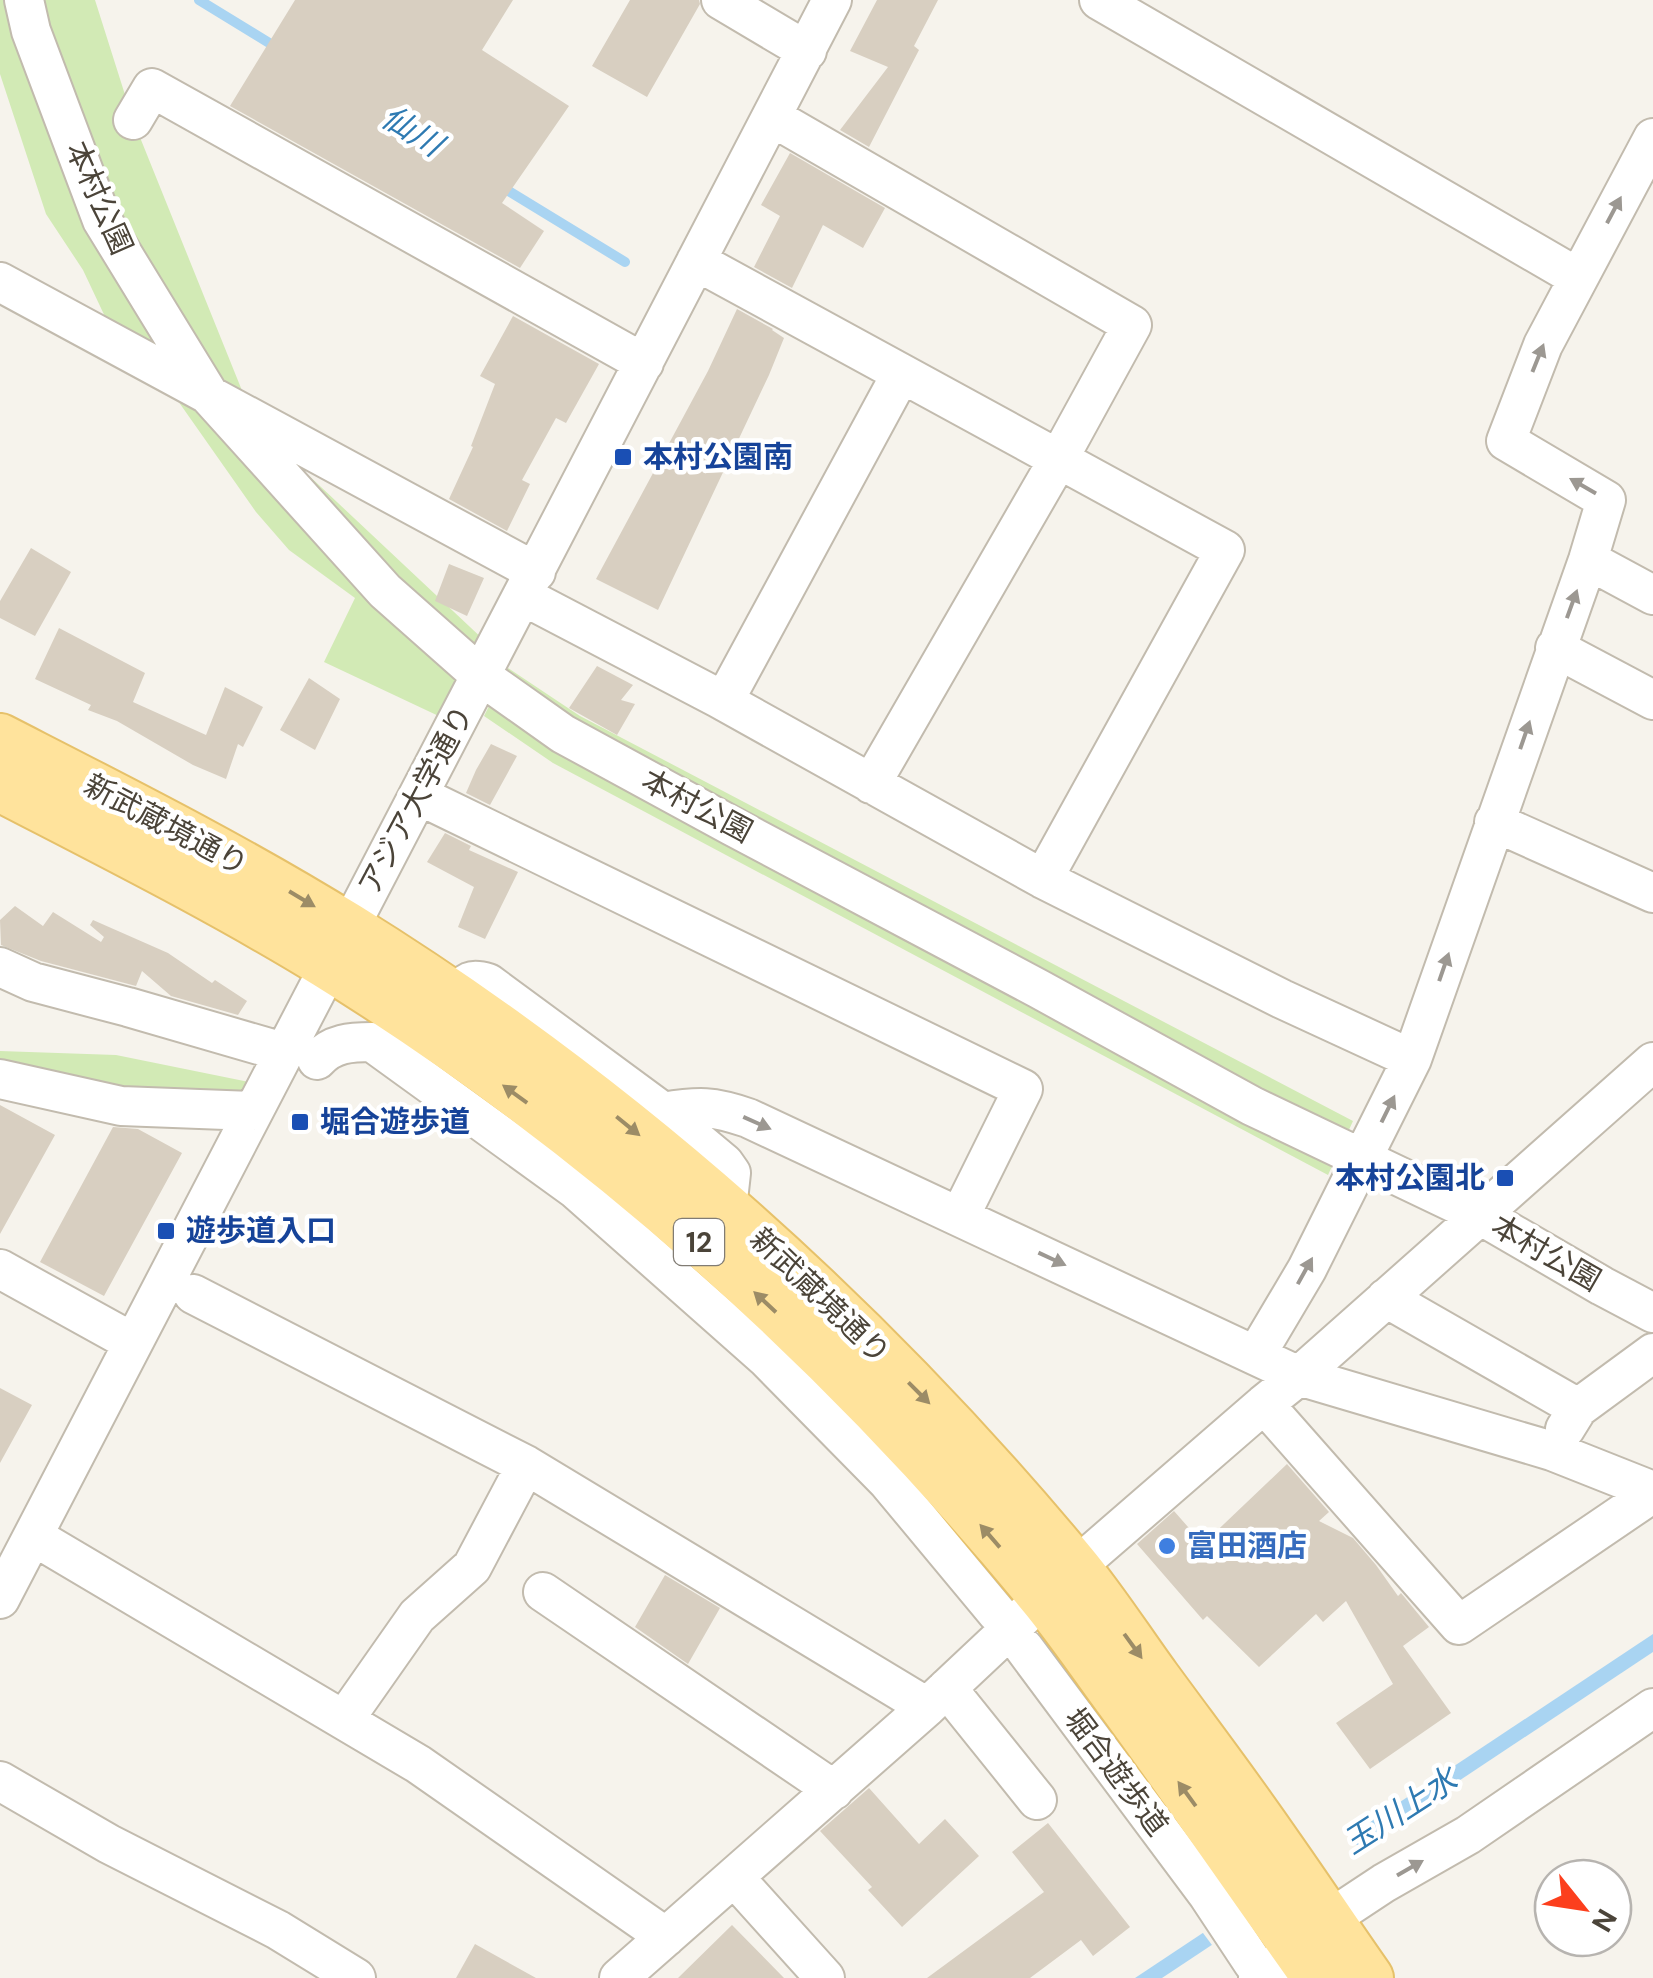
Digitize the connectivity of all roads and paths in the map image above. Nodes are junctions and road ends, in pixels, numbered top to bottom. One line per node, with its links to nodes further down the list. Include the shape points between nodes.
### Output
1 (24, 0): 14 (street, 本村公園, via 102,220)
2 (722, 0): 5 (street)
3 (832, 0): 5 (street, アジア大学通り)
4 (1099, 0): 10 (street)
5 (806, 50): 6 (street, アジア大学通り)
6 (772, 117): 9 (street, アジア大学通り); 15 (street, via 1132,325)
7 (133, 120): 12 (street, via 152,88)
8 (1652, 141): 10 (street, one-way to 8)
9 (696, 261): 12 (street, アジア大学通り); 13 (street)
10 (1577, 277): 16 (street, one-way to 10, via 1606,500 1506,441)
11 (0, 282): 14 (street)
12 (644, 363): 17 (street, アジア大学通り)
13 (901, 374): 15 (street); 22 (street)
14 (211, 398): 17 (street); 20 (street, 本村公園, via 386,591)
15 (1058, 460): 24 (street); 28 (street, via 1225,550)
16 (1588, 560): 18 (street); 19 (street, one-way to 16)
17 (530, 584): 20 (street, アジア大学通り); 22 (street)
18 (1653, 595)
19 (1555, 648): 21 (street); 27 (street, one-way to 19)
20 (481, 676): 26 (street, アジア大学通り); 39 (street, 本村公園, via 563,734 1252,1106)
21 (1653, 700)
22 (724, 701): 24 (street)
23 (0, 738): 30 (main road, 新武蔵境通り / 12, one-way to 30, via 281,886)
24 (871, 784): 28 (street)
25 (0, 787): 30 (main road, 新武蔵境通り / 12, via 224,903)
26 (420, 796): 30 (street, アジア大学通り); 42 (street, via 1023,1088)
27 (1494, 822): 29 (street); 34 (street, one-way to 27)
28 (1043, 879): 34 (street)
29 (1653, 893)
30 (339, 947): 32 (main road, 新武蔵境通り / 12); 33 (street, アジア大学通り); 57 (main road, 新武蔵境通り / 12, one-way to 30, via 943,1483 710,1252 570,1135 453,1050)
31 (0, 967): 33 (street)
32 (454, 997): 38 (street, via 466,983 488,982); 40 (main road, 新武蔵境通り / 12, one-way to 40)
33 (300, 1056): 37 (street, アジア大学通り); 60 (street, via 372,1042 575,1189 766,1358 888,1482)
34 (1412, 1059): 39 (street, one-way to 34)
35 (1653, 1062): 41 (street)
36 (0, 1078): 37 (street, via 121,1106)
37 (252, 1111): 47 (street, アジア大学通り)
38 (663, 1112): 40 (street, via 731,1173); 42 (street, one-way to 42, via 697,1106 748,1118)
39 (1364, 1159): 41 (street, 本村公園); 49 (street, one-way to 39)
40 (719, 1201): 57 (main road, 新武蔵境通り / 12, one-way to 57, via 921,1394)
41 (1480, 1215): 45 (street); 46 (street, 本村公園)
42 (960, 1216): 49 (street, one-way to 49)
43 (0, 1269): 47 (street)
44 (193, 1294): 54 (street)
45 (1386, 1298): 50 (street); 52 (street)
46 (1653, 1313)
47 (132, 1342): 56 (street, アジア大学通り)
48 (1653, 1353): 52 (street)
49 (1256, 1355): 50 (street)
50 (1299, 1376): 51 (street); 53 (street)
51 (1264, 1404): 55 (street, via 1459,1625); 57 (street)
52 (1578, 1408): 53 (street)
53 (1552, 1451): 55 (street)
54 (526, 1466): 62 (street); 64 (street, via 472,1566 416,1616)
55 (1653, 1492)
56 (33, 1536): 59 (street, アジア大学通り); 64 (street)
57 (1060, 1582): 62 (street); 68 (main road, 新武蔵境通り / 12)
58 (543, 1592): 66 (street)
59 (0, 1599)
60 (998, 1613)
61 (1024, 1648): 68 (street, 堀合遊歩道)
62 (937, 1697): 66 (street); 67 (street)
63 (1653, 1708): 71 (street, one-way to 63)
64 (344, 1720): 70 (street, via 418,1764)
65 (0, 1782): 72 (street)
66 (834, 1790): 69 (street)
67 (1037, 1800)
68 (1243, 1872): 71 (main road, 新武蔵境通り / 12)
69 (734, 1877): 70 (street); 74 (street)
70 (666, 1938): 73 (street)
71 (1294, 1948): 75 (main road, 新武蔵境通り / 12)
72 (356, 1978)
73 (620, 1978)
74 (825, 1978)
75 (1369, 1978)

